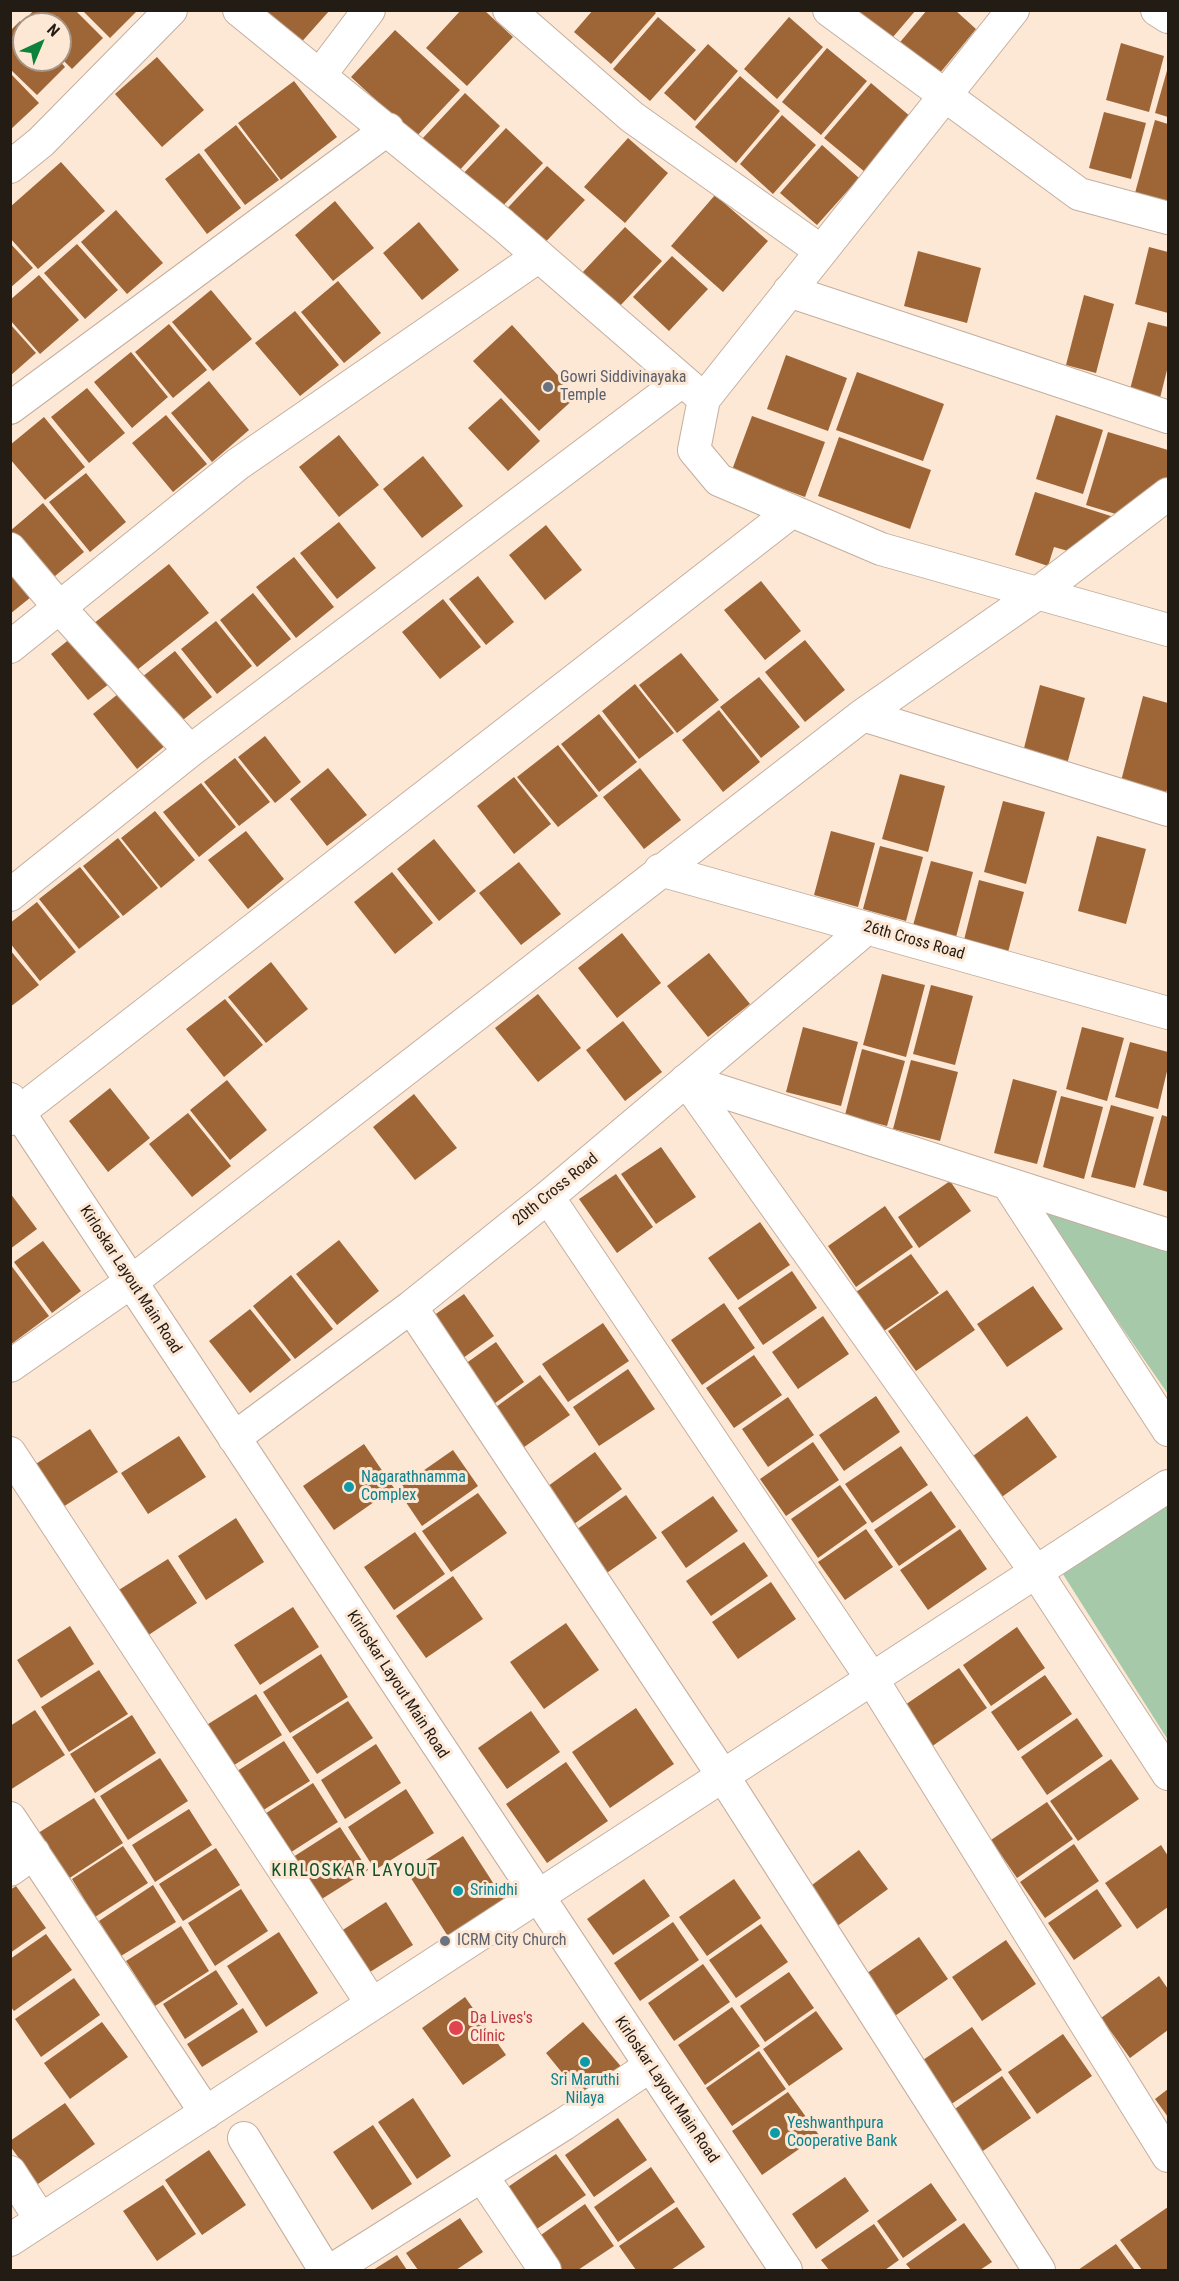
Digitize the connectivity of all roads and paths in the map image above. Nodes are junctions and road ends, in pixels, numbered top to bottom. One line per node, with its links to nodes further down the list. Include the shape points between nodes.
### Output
1 (171, 10): 12 (street, via 41,142)
2 (239, 10): 9 (street)
3 (369, 10): 9 (street)
4 (509, 10): 14 (street, via 632,117)
5 (829, 10): 10 (street)
6 (1013, 10): 10 (street)
7 (1157, 10): 8 (street)
8 (1168, 17)
9 (320, 75): 11 (street)
10 (943, 96): 13 (street, via 1079,195); 14 (street)
11 (388, 129): 15 (street); 18 (street)
12 (10, 167)
13 (1168, 218)
14 (821, 251): 16 (street)
15 (539, 256): 17 (street); 24 (street, via 238,464)
16 (789, 291): 17 (street); 19 (street)
17 (693, 390): 21 (street, via 694,450 719,480); 28 (street)
18 (10, 408)
19 (1168, 417)
20 (1168, 494): 23 (street)
21 (791, 513): 23 (street, via 880,549); 35 (street)
22 (10, 549): 24 (street)
23 (1038, 593): 25 (street); 27 (street)
24 (59, 607): 26 (street); 28 (street)
25 (1168, 630)
26 (10, 646)
27 (863, 715): 29 (street); 30 (street)
28 (190, 751): 31 (street)
29 (1168, 810)
30 (660, 870): 32 (street, 26th Cross Road); 39 (street)
31 (10, 895)
32 (867, 928): 33 (street, 26th Cross Road); 34 (street, 20th Cross Road)
33 (1168, 1013)
34 (686, 1080): 36 (street); 37 (street, 20th Cross Road); 46 (street)
35 (14, 1110): 39 (street, Kirloskar Layout Main Road)
36 (1008, 1184): 38 (street); 42 (street)
37 (548, 1197): 40 (street, 20th Cross Road); 47 (street)
38 (1168, 1235)
39 (131, 1282): 41 (street); 43 (street, Kirloskar Layout Main Road)
40 (411, 1307): 43 (street, 20th Cross Road); 49 (street)
41 (10, 1366)
42 (1168, 1430)
43 (234, 1438): 52 (street, Kirloskar Layout Main Road)
44 (10, 1453): 53 (street)
45 (1168, 1486): 46 (street)
46 (1036, 1572): 47 (street); 48 (street)
47 (872, 1679): 49 (street); 57 (street)
48 (1168, 1774)
49 (723, 1776): 52 (street); 66 (street)
50 (10, 1818): 51 (street)
51 (22, 1862): 55 (street)
52 (537, 1897): 53 (street); 54 (street, Kirloskar Layout Main Road)
53 (372, 2004): 55 (street)
54 (650, 2066): 59 (street); 65 (street, Kirloskar Layout Main Road)
55 (206, 2113): 60 (street)
56 (244, 2138): 62 (street)
57 (1168, 2156)
58 (10, 2172): 60 (street)
59 (482, 2176): 63 (street); 64 (street)
60 (41, 2220): 61 (street)
61 (10, 2240)
62 (325, 2271)
63 (332, 2271)
64 (545, 2271)
65 (786, 2271)
66 (1039, 2271)

